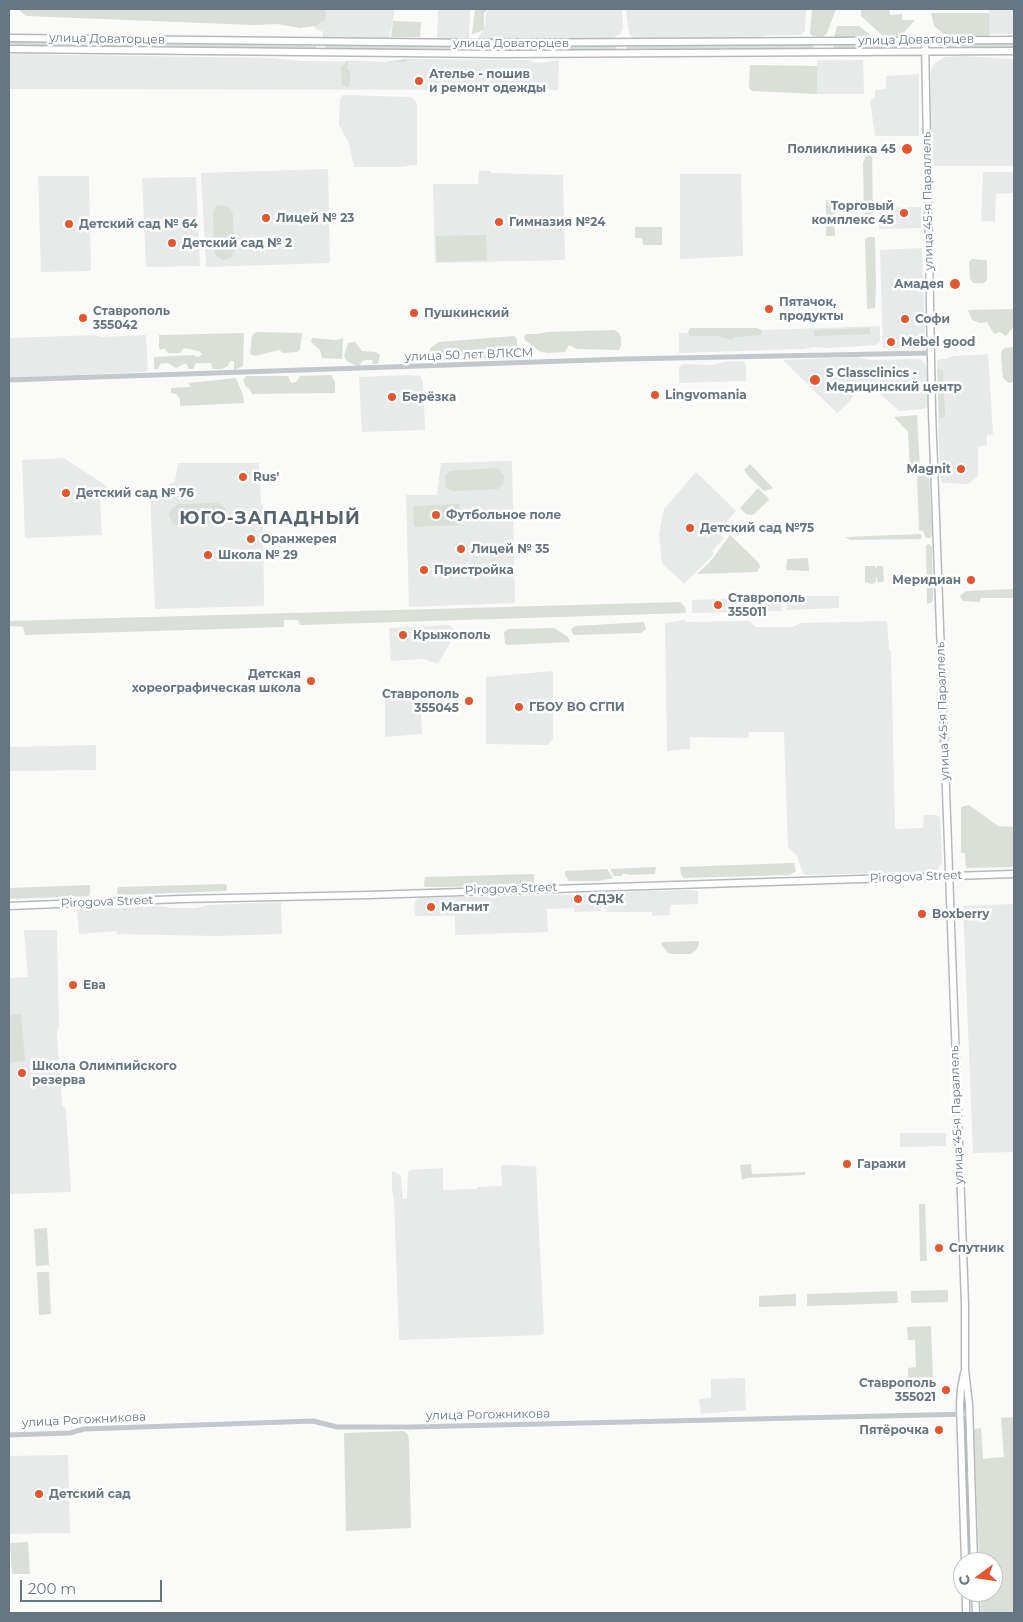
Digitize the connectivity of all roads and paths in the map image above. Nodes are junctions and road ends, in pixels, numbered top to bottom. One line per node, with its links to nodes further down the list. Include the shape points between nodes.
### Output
1 (9, 38): 2 (main road, улица Доваторцев, via 454,43)
2 (925, 40): 3 (main road, улица Доваторцев); 5 (main road, улица 45-я Параллель)
3 (1014, 40)
4 (9, 49): 5 (main road, улица Доваторцев, via 501,54)
5 (925, 51): 6 (main road, улица Доваторцев); 7 (main road, улица 45-я Параллель)
6 (1014, 51)
7 (930, 353): 8 (street, улица 50 лет ВЛКСМ); 10 (main road, улица 45-я Параллель)
8 (9, 380)
9 (1014, 874): 10 (main road, Pirogova Street)
10 (949, 876): 11 (main road, Pirogova Street); 12 (main road, улица 45-я Параллель)
11 (9, 906)
12 (965, 1370): 13 (main road, улица 45-я Параллель); 14 (main road, улица 45-я Параллель)
13 (970, 1414): 14 (street, улица Рогожникова); 17 (main road, улица 45-я Параллель)
14 (960, 1415): 15 (street, улица Рогожникова, via 411,1427 337,1427 313,1421 84,1429 70,1433); 16 (main road, улица 45-я Параллель)
15 (9, 1435)
16 (965, 1552)
17 (974, 1552)

